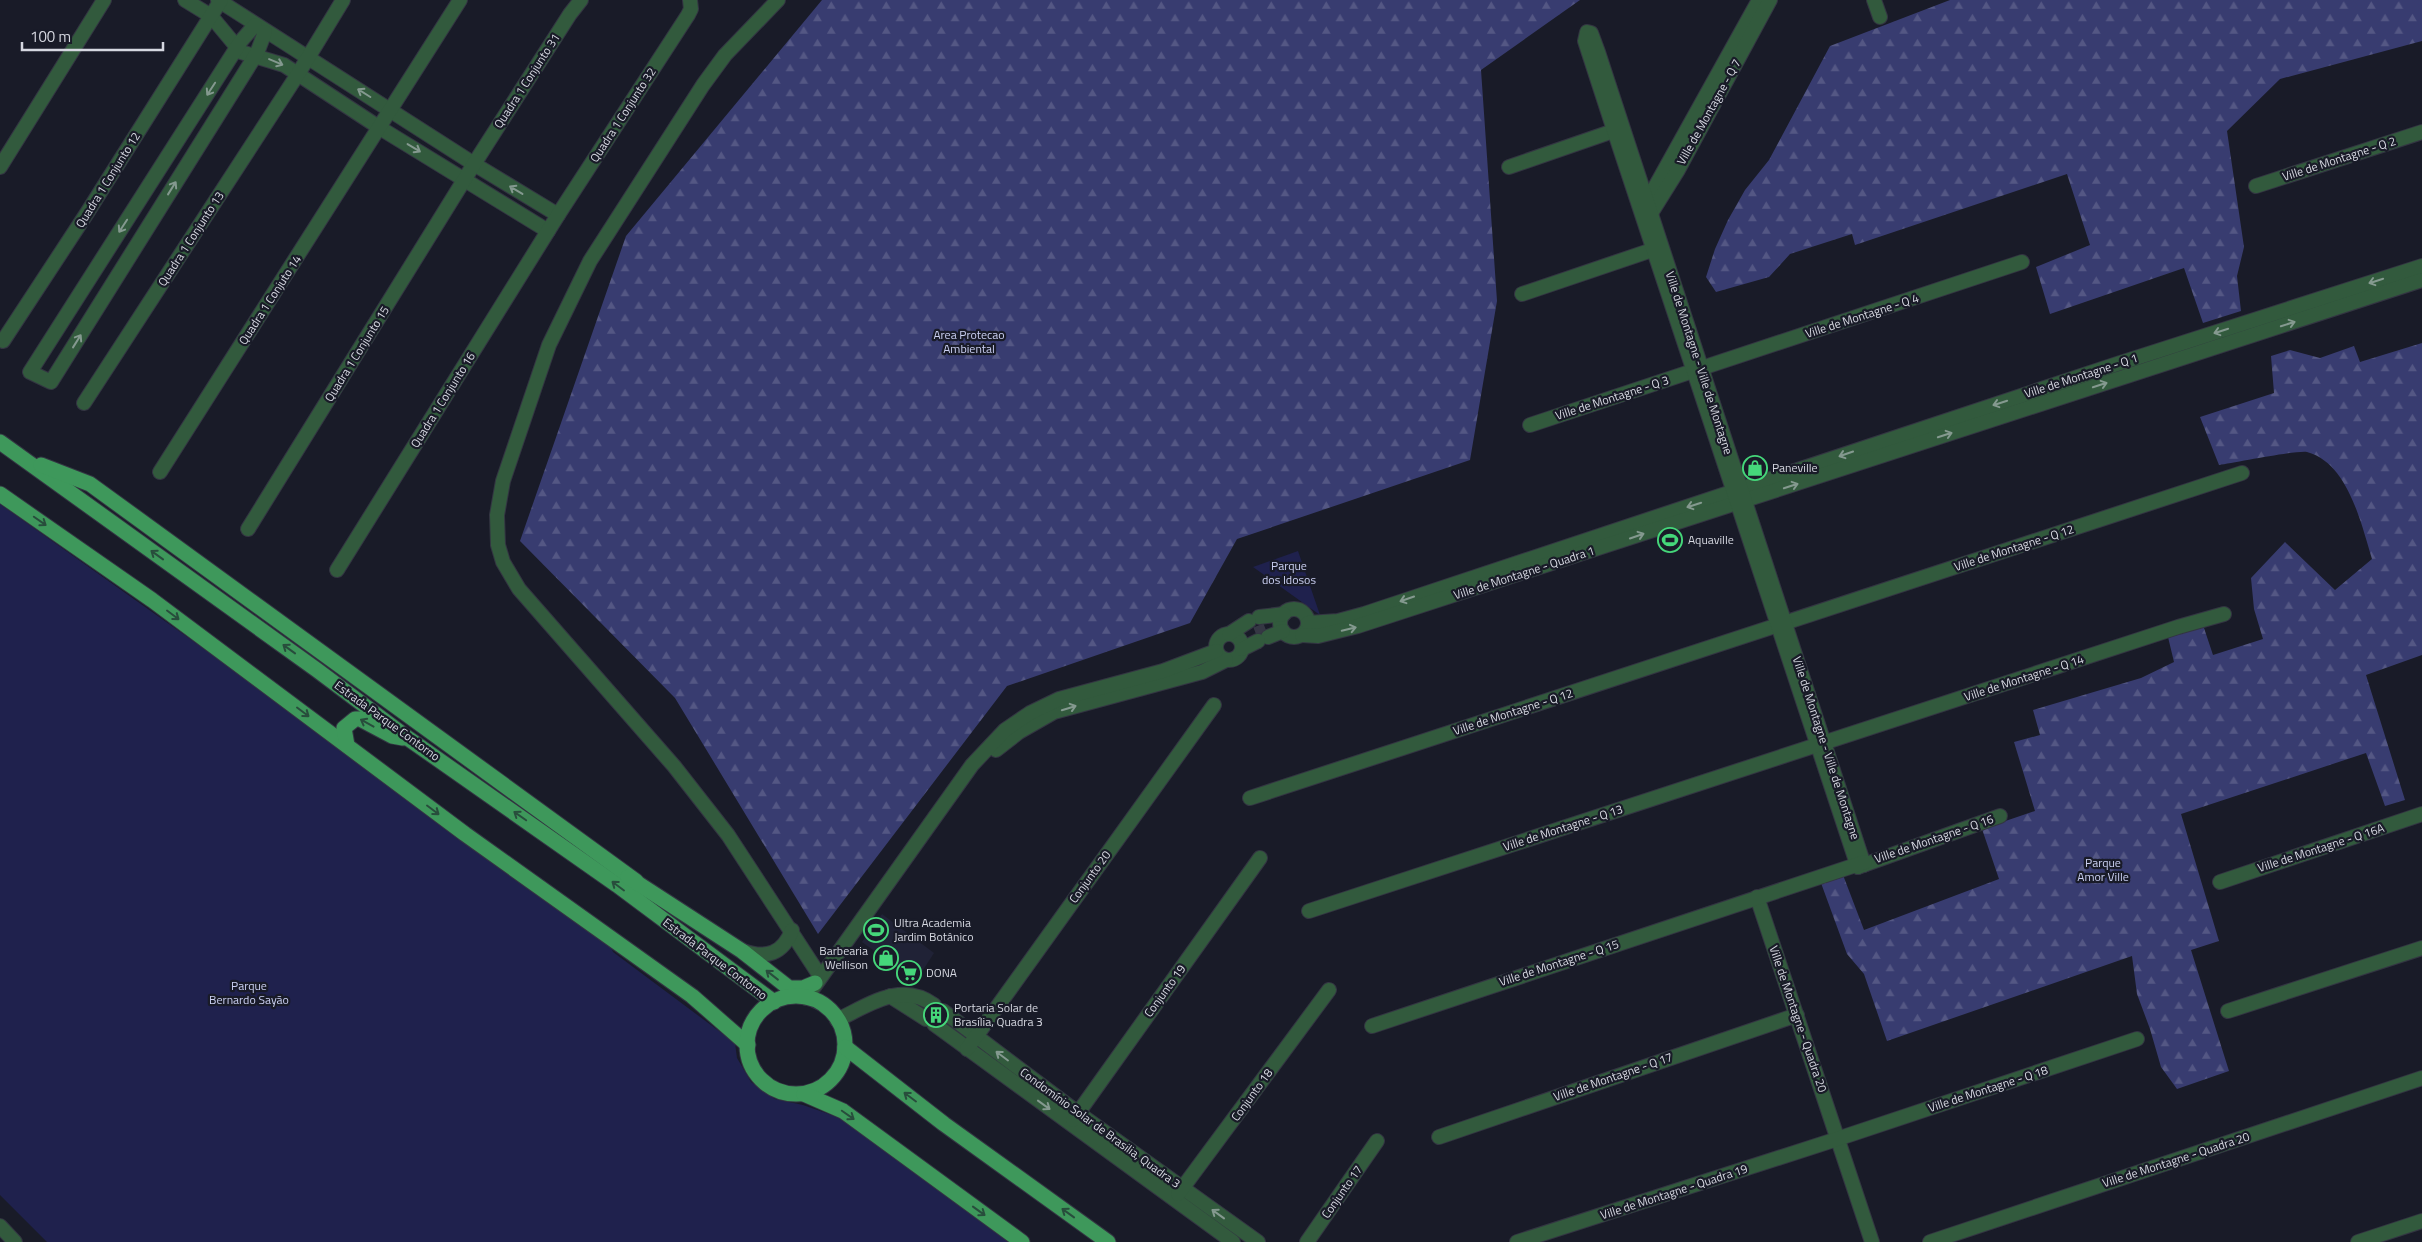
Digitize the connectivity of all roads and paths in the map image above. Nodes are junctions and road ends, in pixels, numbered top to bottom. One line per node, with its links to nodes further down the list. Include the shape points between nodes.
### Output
1 (104, 0): 25 (street)
2 (185, 0): 12 (street)
3 (220, 0): 12 (street, Quadra 1 Conjunto 12); 14 (street)
4 (343, 0): 18 (street, Quadra 1 Conjunto 13)
5 (460, 0): 20 (street, Quadra 1 Conjuto 14)
6 (581, 0): 24 (street, Quadra 1 Conjunto 31)
7 (690, 0): 30 (street, Quadra 1 Conjunto 32, via 688,15)
8 (778, 0): 73 (street, via 725,55 703,85 611,226 570,297 549,345 503,481 496,530 503,562 518,589 674,766 728,835)
9 (1759, 0): 29 (street, Ville de Montagne - Q 7)
10 (1770, 0): 29 (street, Ville de Montagne - Q 7)
11 (1874, 0): 13 (street)
12 (211, 16): 16 (street); 37 (street, Quadra 1 Conjunto 12, via 88,213)
13 (1880, 17)
14 (260, 29): 16 (street); 17 (street); 18 (street)
15 (1588, 37): 22 (street, Ville de Montagne - Ville de Montagne)
16 (237, 48): 17 (street); 17 (street, one-way to 17, via 30,372 51,382)
17 (254, 57): 19 (street, one-way to 19, via 275,60)
18 (307, 58): 19 (street, Quadra 1 Conjunto 13); 20 (street, one-way to 18)
19 (298, 74): 21 (street); 41 (street, Quadra 1 Conjunto 13)
20 (391, 110): 21 (street, Quadra 1 Conjuto 14); 24 (street)
21 (380, 128): 27 (street, one-way to 27); 46 (street, Quadra 1 Conjuto 14)
22 (1618, 129): 26 (street); 29 (street, Ville de Montagne - Ville de Montagne)
23 (2422, 132): 28 (street, Ville de Montagne - Q 2)
24 (474, 164): 27 (street, Quadra 1 Conjunto 31); 30 (street, one-way to 24)
25 (0, 167)
26 (1509, 167)
27 (466, 179): 31 (street); 50 (street, Quadra 1 Conjunto 15)
28 (2256, 186)
29 (1646, 213): 32 (street, Ville de Montagne - Ville de Montagne)
30 (558, 215): 31 (street, Quadra 1 Conjunto 32)
31 (548, 231): 51 (street, Quadra 1 Conjunto 16)
32 (1658, 248): 36 (street); 39 (street, Ville de Montagne - Ville de Montagne)
33 (2022, 262): 39 (street, Ville de Montagne - Q 4)
34 (2422, 266): 38 (street, Ville de Montagne - Q 1, one-way to 38)
35 (2422, 280): 40 (street, Ville de Montagne - Q 1, one-way to 35)
36 (1522, 294)
37 (3, 341)
38 (2117, 364): 40 (street); 44 (street, Ville de Montagne - Q 1, one-way to 44)
39 (1697, 370): 42 (street, Ville de Montagne - Q 3); 49 (street, Ville de Montagne - Ville de Montagne)
40 (2121, 378): 44 (street, Ville de Montagne - Q 1, one-way to 40)
41 (84, 403)
42 (1530, 425)
43 (0, 442): 45 (main road, Estrada Parque Contorno)
44 (1885, 448): 49 (street, Ville de Montagne - Q 1)
45 (25, 459): 60 (main road, Estrada Parque Contorno, one-way to 45); 69 (main road, via 90,484)
46 (160, 472)
47 (2242, 473): 54 (street, Ville de Montagne - Q 12)
48 (0, 494): 62 (main road, one-way to 62, via 152,600)
49 (1739, 497): 54 (street, Ville de Montagne - Ville de Montagne); 55 (street, Ville de Montagne - Quadra 1, via 1442,593)
50 (248, 529)
51 (337, 570)
52 (2224, 614): 61 (street, Ville de Montagne - Q 14)
53 (1283, 623): 55 (street, via 1291,636); 55 (street, via 1291,610 1300,610 1304,613); 56 (street, via 1254,619); 57 (street)
54 (1781, 624): 61 (street, Ville de Montagne - Ville de Montagne); 63 (street, Ville de Montagne - Q 12)
55 (1305, 629)
56 (1229, 634): 57 (street, via 1238,638); 58 (street, via 1217,641)
57 (1241, 646): 58 (street, via 1238,656)
58 (1221, 656): 76 (street, via 1202,672 1112,695 1042,718 994,751 959,786)
59 (1214, 704): 85 (street, Conjunto 20)
60 (409, 739): 62 (main road, one-way to 62, via 392,736 355,719 344,728); 66 (main road, Estrada Parque Contorno, one-way to 60)
61 (1821, 744): 68 (street, Ville de Montagne - Ville de Montagne); 72 (street, Ville de Montagne - Q 13)
62 (347, 745): 87 (main road, one-way to 87, via 465,834 692,996)
63 (1250, 798)
64 (2422, 814): 70 (street, Ville de Montagne - Q 16A)
65 (2000, 816): 68 (street, Ville de Montagne - Q 16)
66 (560, 845): 69 (main road, via 603,862); 80 (main road, Estrada Parque Contorno, one-way to 66)
67 (1260, 858): 93 (street, Conjunto 19)
68 (1862, 864): 71 (street)
69 (636, 881): 75 (main road)
70 (2220, 882)
71 (1753, 901): 82 (street, Ville de Montagne - Quadra 20); 84 (street, Ville de Montagne - Q 15)
72 (1309, 911)
73 (792, 930): 75 (street, via 787,942 771,953 759,955); 76 (street)
74 (2422, 948): 81 (street)
75 (742, 950): 76 (main road, one-way to 75, via 804,988 789,988)
76 (818, 980): 79 (street)
77 (1329, 990): 98 (street, Conjunto 18)
78 (890, 996): 83 (street); 85 (street, Condomínio Solar de Brasilia, Quadra 3, via 918,996); 89 (street, Condomínio Solar de Brasilia, Quadra 3)
79 (806, 998): 80 (main road); 83 (main road, via 824,1006)
80 (774, 1002): 87 (main road, via 755,1020)
81 (2228, 1011)
82 (1792, 1017): 95 (street, Ville de Montagne - Q 17); 96 (street, Ville de Montagne - Quadra 20)
83 (837, 1020): 88 (main road, via 842,1028)
84 (1372, 1026)
85 (976, 1036): 89 (street, Conjunto 20); 93 (street, Condomínio Solar de Brasilia, Quadra 3, one-way to 85)
86 (2137, 1039): 96 (street, Ville de Montagne - Q 18)
87 (748, 1045): 92 (main road, via 752,1065 764,1082 781,1092)
88 (845, 1047): 92 (main road, via 841,1064 832,1079); 104 (main road, one-way to 88, via 944,1124)
89 (967, 1049): 94 (street, Condomínio Solar de Brasilia, Quadra 3, one-way to 94)
90 (2422, 1078): 111 (street, Ville de Montagne - Quadra 20)
91 (2422, 1088): 112 (street, Ville de Montagne - Quadra 20)
92 (804, 1094): 103 (main road, one-way to 103, via 843,1111)
93 (1078, 1112): 94 (street, Conjunto 19); 98 (street, Condomínio Solar de Brasilia, Quadra 3)
94 (1069, 1124): 98 (street, Condomínio Solar de Brasilia, Quadra 3)
95 (1439, 1137)
96 (1835, 1140): 108 (street, Ville de Montagne - Quadra 19); 109 (street, Ville de Montagne - Quadra 20); 110 (street, Ville de Montagne - Quadra 20)
97 (1377, 1141): 107 (street, Conjunto 17)
98 (1179, 1194): 105 (street, Condomínio Solar de Brasilia, Quadra 3); 106 (street, Condomínio Solar de Brasilia, Quadra 3, one-way to 98)
99 (2422, 1221): 101 (street)
100 (0, 1226): 102 (street)
101 (2362, 1241)
102 (15, 1242)
103 (1022, 1242)
104 (1108, 1242)
105 (1233, 1242)
106 (1258, 1242)
107 (1307, 1242)
108 (1517, 1242)
109 (1862, 1242)
110 (1872, 1242)
111 (1930, 1242)
112 (1951, 1242)

